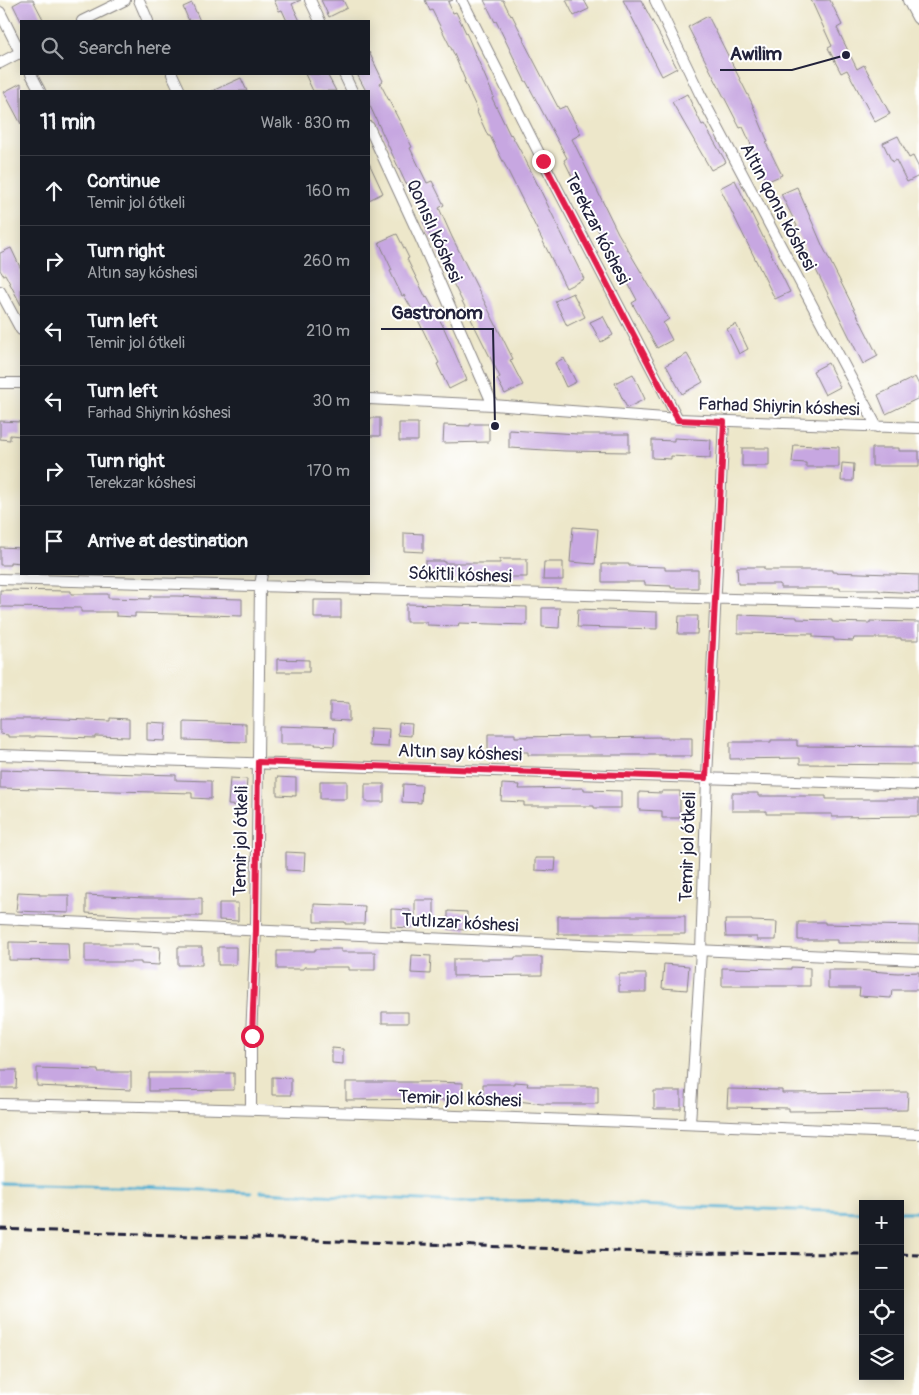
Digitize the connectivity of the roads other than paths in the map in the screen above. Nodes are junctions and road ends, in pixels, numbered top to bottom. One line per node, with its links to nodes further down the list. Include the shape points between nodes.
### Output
1 (125, 0): 7 (street)
2 (139, 0): 8 (street)
3 (310, 0): 9 (street)
4 (462, 0): 26 (street, Terekzar kóshesi)
5 (655, 0): 28 (street, Altın qonıs kóshesi, via 700,94)
6 (0, 12): 10 (street)
7 (84, 20)
8 (148, 20)
9 (320, 20)
10 (20, 51)
11 (20, 53): 12 (street)
12 (0, 63)
13 (32, 75): 16 (street)
14 (172, 75): 17 (street)
15 (344, 75): 18 (street)
16 (39, 90)
17 (180, 90)
18 (352, 90)
19 (370, 129): 25 (street, Qonıslı kóshesi)
20 (0, 291): 21 (street)
21 (20, 328)
22 (0, 383): 23 (street)
23 (20, 383)
24 (370, 399): 25 (street, Farhad Shiyrin kóshesi)
25 (493, 405): 26 (street, Farhad Shiyrin kóshesi)
26 (678, 420): 27 (street, Farhad Shiyrin kóshesi)
27 (724, 422): 28 (street, Farhad Shiyrin kóshesi); 33 (street, Temir jol ótkeli)
28 (877, 427): 29 (street, Farhad Shiyrin kóshesi)
29 (919, 428)
30 (262, 575): 32 (street, Temir jol ótkeli)
31 (0, 579): 32 (street, Sókitli kóshesi)
32 (260, 585): 33 (street, Sókitli kóshesi); 36 (street, Temir jol ótkeli)
33 (716, 598): 34 (street, Sókitli kóshesi); 37 (street, Temir jol ótkeli)
34 (919, 604)
35 (0, 755): 36 (street, Altın say kóshesi)
36 (258, 762): 37 (street, Altın say kóshesi); 40 (street, Temir jol ótkeli)
37 (706, 778): 38 (street, Altın say kóshesi); 41 (street, Temir jol ótkeli)
38 (919, 784)
39 (0, 919): 40 (street, Tutlızar kóshesi)
40 (256, 930): 41 (street, Tutlızar kóshesi); 44 (street, Temir jol ótkeli)
41 (701, 952): 42 (street, Tutlızar kóshesi); 45 (street, Temir jol ótkeli)
42 (919, 960)
43 (0, 1104): 44 (street, Temir jol kóshesi)
44 (251, 1109): 45 (street, Temir jol kóshesi)
45 (690, 1123): 46 (street, Temir jol kóshesi)
46 (919, 1134)

